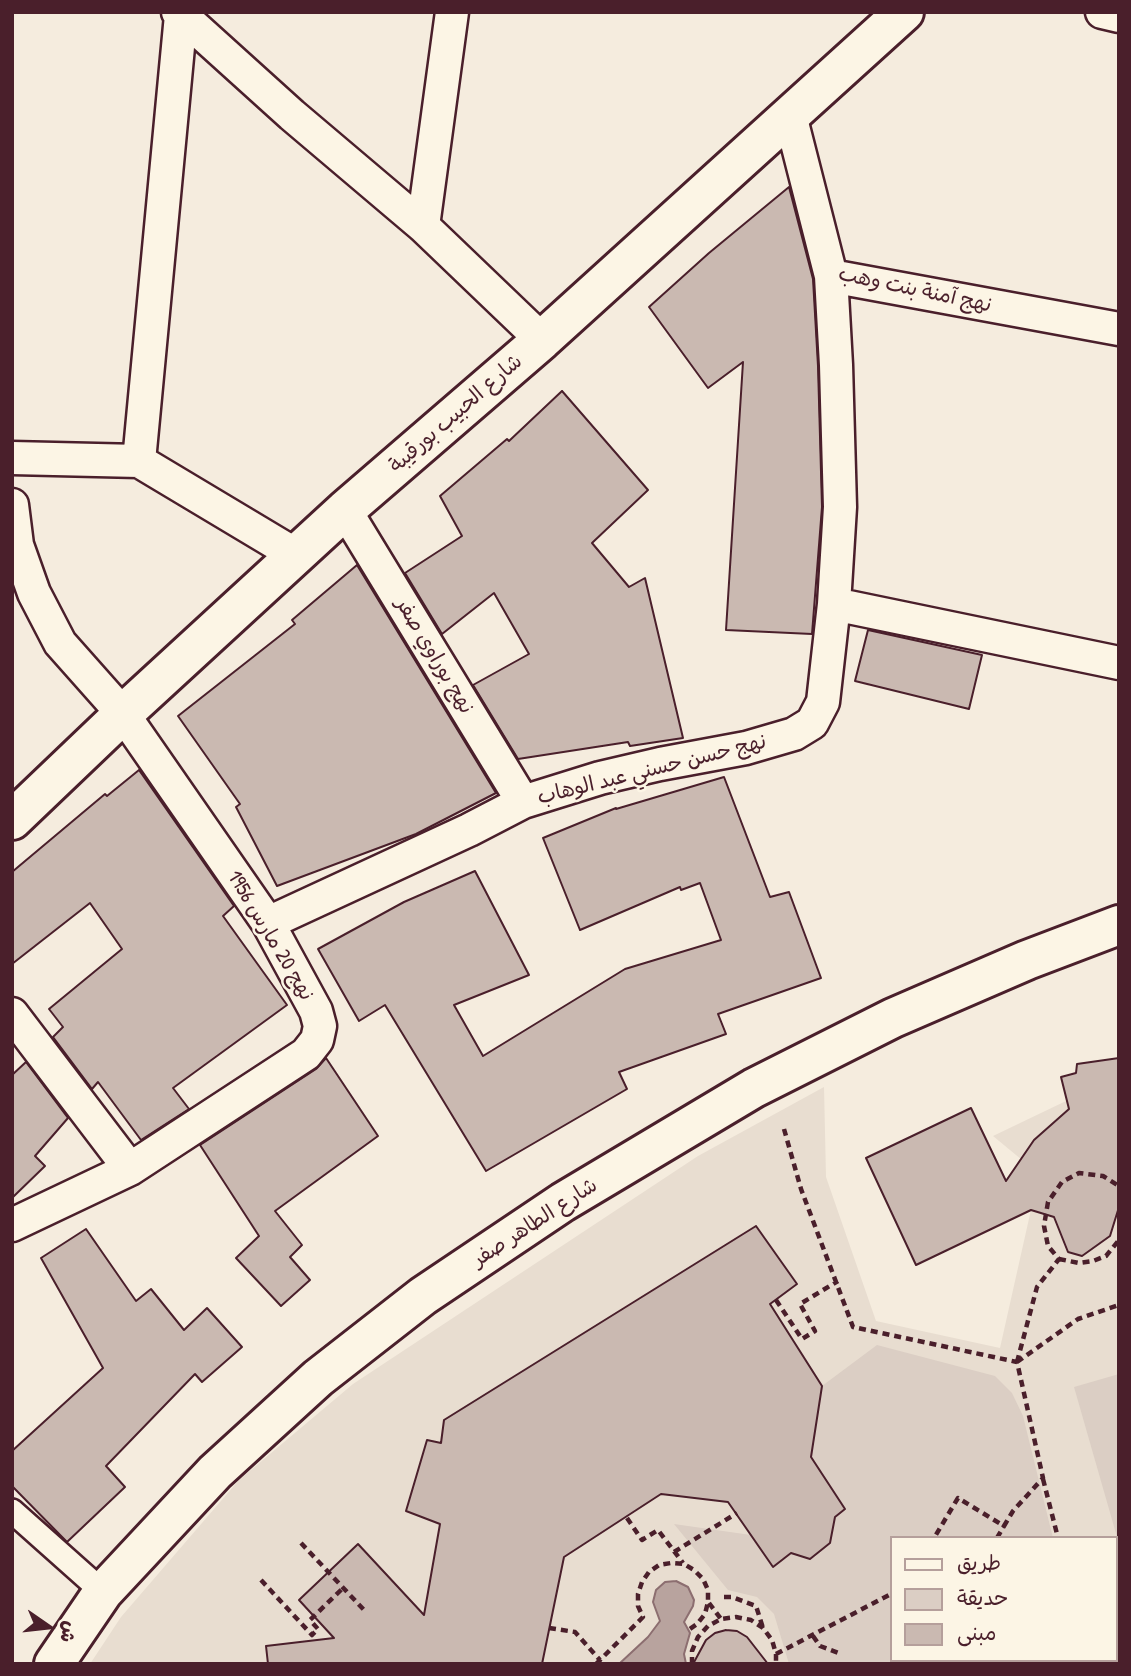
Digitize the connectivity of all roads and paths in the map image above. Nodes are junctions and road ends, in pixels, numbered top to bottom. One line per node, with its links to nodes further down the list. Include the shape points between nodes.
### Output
1 (452, 12): 7 (street)
2 (904, 12): 6 (main road, شارع الحبيب بورقيبة)
3 (1101, 12): 5 (street)
4 (179, 14): 7 (street); 12 (street)
5 (1119, 16)
6 (790, 115): 8 (street, نهج آمنة بنت وهب); 10 (main road, شارع الحبيب بورقيبة)
7 (423, 226): 10 (street)
8 (831, 276): 9 (street, نهج آمنة بنت وهب); 16 (street, نهج حسن حسني عبد الوهاب, via 840,507)
9 (1119, 329)
10 (542, 340): 14 (main road, شارع الحبيب بورقيبة)
11 (12, 458): 12 (street)
12 (139, 461): 15 (street)
13 (12, 505): 18 (street, نهج 20 مارس 1956, via 17,545 34,593 60,643)
14 (345, 510): 15 (main road, شارع الحبيب بورقيبة); 19 (street, نهج بوراوي صفر)
15 (296, 555): 18 (main road, شارع الحبيب بورقيبة)
16 (834, 604): 17 (street); 19 (street, نهج حسن حسني عبد الوهاب, via 823,702 812,723 794,734 746,748 612,775)
17 (1119, 663)
18 (123, 714): 20 (main road, شارع الحبيب بورقيبة); 21 (street, نهج 20 مارس 1956)
19 (523, 802): 21 (street, نهج حسن حسني عبد الوهاب)
20 (12, 820)
21 (268, 923): 25 (street, نهج 20 مارس 1956, via 316,1011 317,1040 306,1054)
22 (1119, 925): 47 (main road, شارع الطاهر صفر, via 1027,960 834,1047 754,1088 563,1202 423,1296 318,1378 215,1472)
23 (12, 1014): 25 (street)
24 (784, 1129): 30 (path, via 801,1189)
25 (130, 1169): 27 (street, نهج 20 مارس 1956)
26 (1119, 1186): 29 (path, via 1103,1176 1079,1173 1062,1182 1048,1202 1044,1226 1048,1245)
27 (12, 1225)
28 (1119, 1240): 29 (path, via 1106,1255 1093,1261 1079,1264)
29 (1059, 1259): 33 (path, via 1037,1287)
30 (838, 1281): 31 (path, via 800,1304 815,1331 802,1339); 33 (path, via 853,1327)
31 (776, 1300)
32 (1119, 1305): 33 (path, via 1079,1320)
33 (1017, 1362): 34 (path)
34 (1043, 1478): 38 (path); 41 (path)
35 (12, 1511): 47 (street)
36 (737, 1513): 43 (path)
37 (627, 1518): 43 (path, via 642,1540 658,1530)
38 (1004, 1526): 39 (path, via 958,1498); 40 (path)
39 (935, 1536)
40 (998, 1536)
41 (1058, 1536)
42 (301, 1543): 46 (path)
43 (674, 1552): 44 (path)
44 (684, 1564): 50 (path, via 703,1579); 59 (path, via 659,1565 649,1572 638,1594 643,1617)
45 (261, 1580): 46 (path, via 312,1635 318,1629 310,1620)
46 (343, 1588): 51 (path)
47 (103, 1592): 60 (main road, شارع الطاهر صفر)
48 (724, 1597): 53 (path, via 756,1606)
49 (890, 1597): 56 (path)
50 (708, 1602): 52 (path); 55 (path, via 705,1614)
51 (365, 1611)
52 (721, 1619): 53 (path, via 751,1620); 61 (path, via 698,1637)
53 (763, 1628): 57 (path)
54 (549, 1629): 59 (path, via 575,1632)
55 (687, 1631)
56 (813, 1636): 57 (path); 58 (path, via 820,1646)
57 (776, 1654): 62 (path)
58 (841, 1654)
59 (598, 1662)
60 (54, 1664)
61 (692, 1664)
62 (776, 1664)

